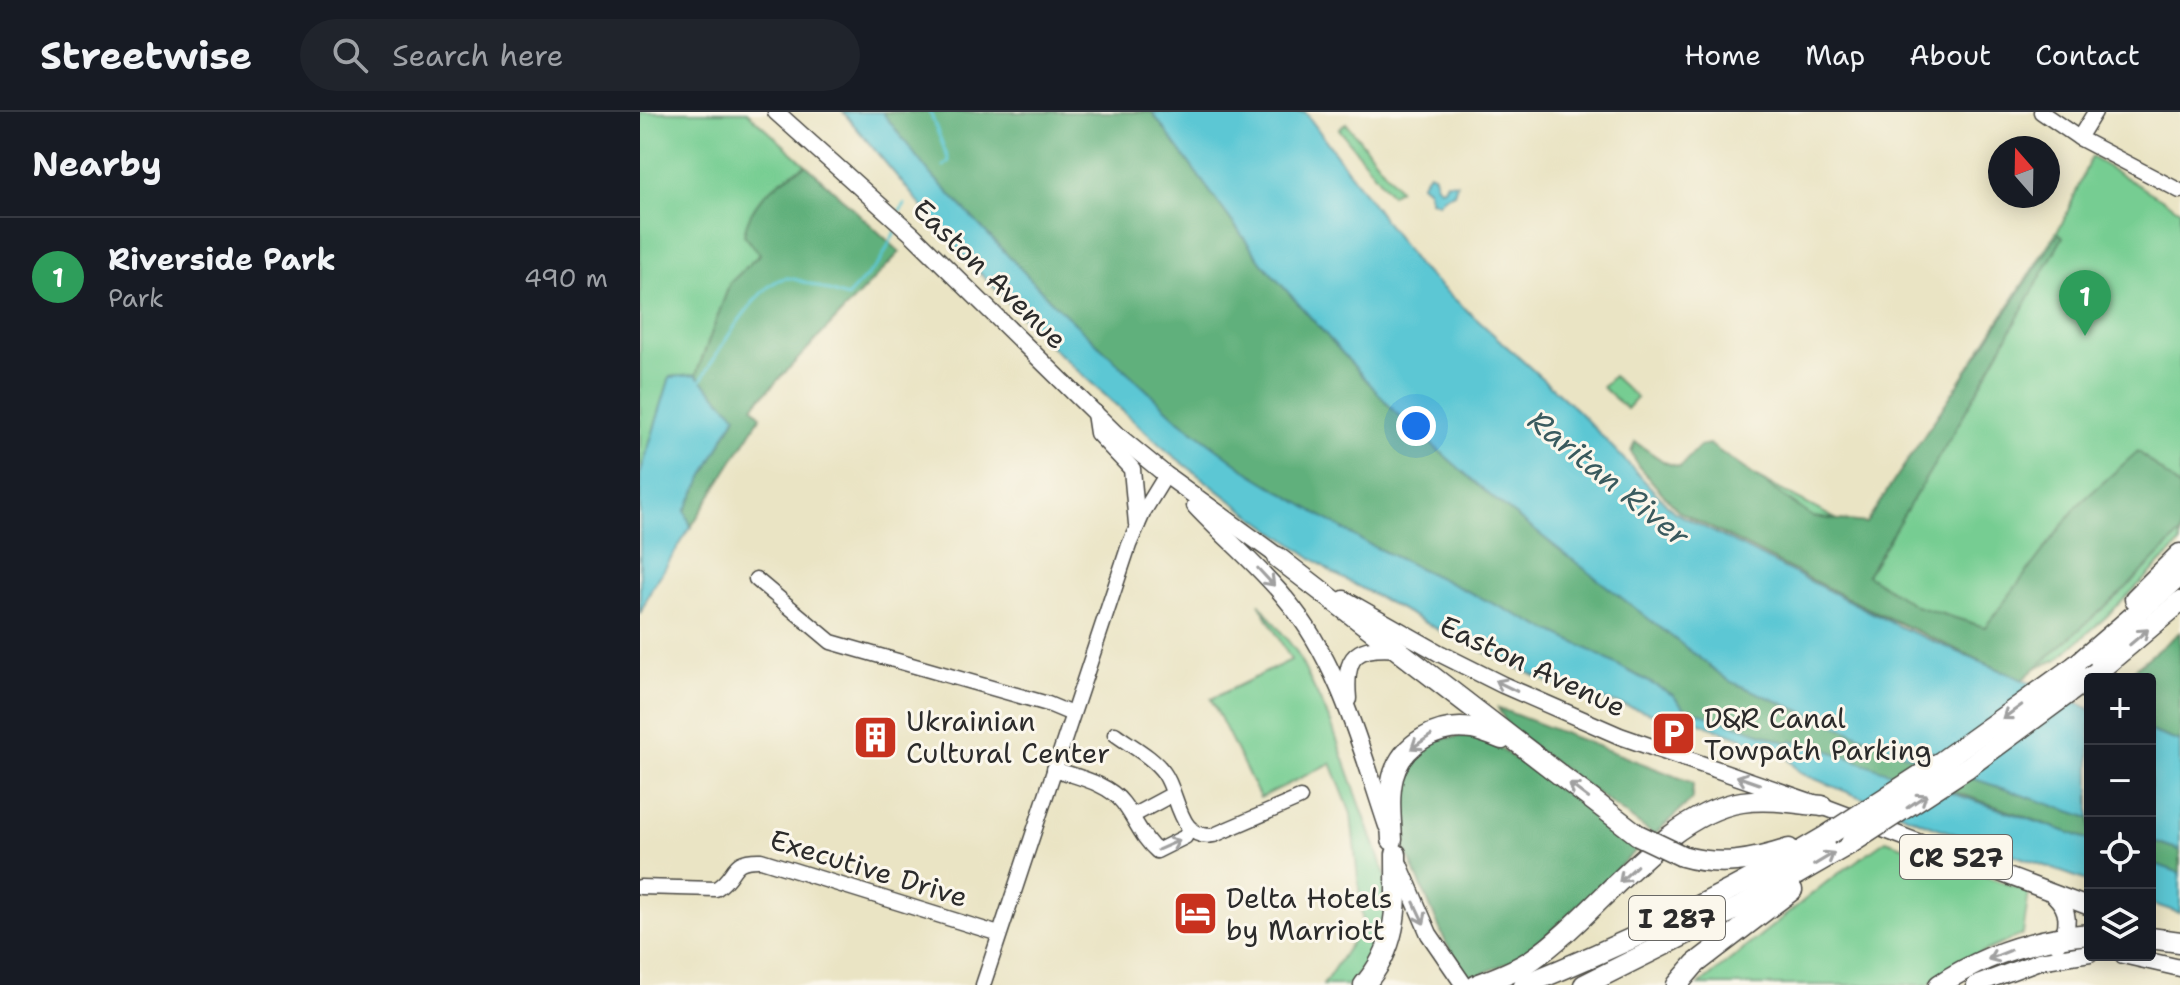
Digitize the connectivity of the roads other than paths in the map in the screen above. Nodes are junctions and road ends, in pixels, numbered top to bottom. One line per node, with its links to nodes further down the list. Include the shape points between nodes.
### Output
1 (776, 112): 6 (main road, Easton Avenue / CR 527, via 913,235)
2 (2041, 112): 4 (street)
3 (2095, 112): 4 (street)
4 (2079, 138): 5 (street)
5 (2180, 191)
6 (1095, 413): 7 (main road, Easton Avenue / CR 527); 8 (main road, via 1098,433 1132,469)
7 (1166, 475): 8 (street); 10 (main road, Easton Avenue / CR 527); 18 (main road, Easton Avenue / CR 527, one-way to 18, via 1286,598 1327,663)
8 (1137, 524): 17 (street)
9 (2180, 554): 14 (highway, via 2108,624)
10 (1277, 557): 15 (highway); 16 (main road, Easton Avenue / CR 527)
11 (2180, 576): 14 (highway, I 287)
12 (756, 579): 17 (street, via 831,642)
13 (2180, 602): 29 (highway, I 287, one-way to 13, bridge, via 1968,767 2097,672)
14 (2100, 646): 27 (highway, I 287, one-way to 27, bridge, via 1941,762)
15 (1394, 649): 16 (main road); 18 (main road, via 1367,650 1348,666); 20 (highway)
16 (1453, 660): 24 (main road, Easton Avenue / CR 527, one-way to 16, via 1620,736)
17 (1072, 714): 21 (street)
18 (1350, 721): 28 (main road, Easton Avenue / CR 527)
19 (1115, 734): 22 (street, via 1163,771)
20 (1520, 746): 27 (highway, one-way to 20, bridge, via 1741,862 1682,856 1638,835); 28 (highway, one-way to 28, via 1481,731 1455,728 1417,742 1394,774)
21 (1054, 769): 25 (street, via 1110,791); 34 (street)
22 (1173, 794): 25 (street); 26 (street)
23 (1300, 798): 26 (street, via 1214,835 1203,836)
24 (1822, 806): 31 (main road, Easton Avenue / CR 527); 44 (highway, one-way to 44, via 1756,800 1698,817 1534,958)
25 (1132, 816): 26 (street, one-way to 26, via 1157,851 1185,837)
26 (1190, 828)
27 (1826, 836): 48 (highway, I 287, via 1667,923)
28 (1394, 847): 46 (highway, via 1394,926 1380,965); 47 (main road, Easton Avenue / CR 527, one-way to 47, via 1429,934)
29 (1798, 875): 43 (highway, via 1792,891); 49 (highway, I 287)
30 (640, 887): 34 (street, Executive Drive, via 716,889 737,863 761,860)
31 (2053, 893): 32 (main road, Easton Avenue / CR 527); 36 (main road, via 2066,911)
32 (2084, 905)
33 (2156, 931): 38 (main road)
34 (999, 934): 45 (street)
35 (2084, 934): 36 (highway)
36 (2064, 936): 40 (main road); 50 (highway, one-way to 50, via 2010,950)
37 (2156, 939): 38 (highway)
38 (2180, 941)
39 (2084, 954): 40 (main road)
40 (2039, 961): 51 (main road)
41 (2149, 961): 42 (main road)
42 (2180, 968)
43 (1678, 982)
44 (1483, 983)
45 (983, 985)
46 (1364, 985)
47 (1464, 985)
48 (1524, 985)
49 (1584, 985)
50 (1939, 985)
51 (1975, 985)

